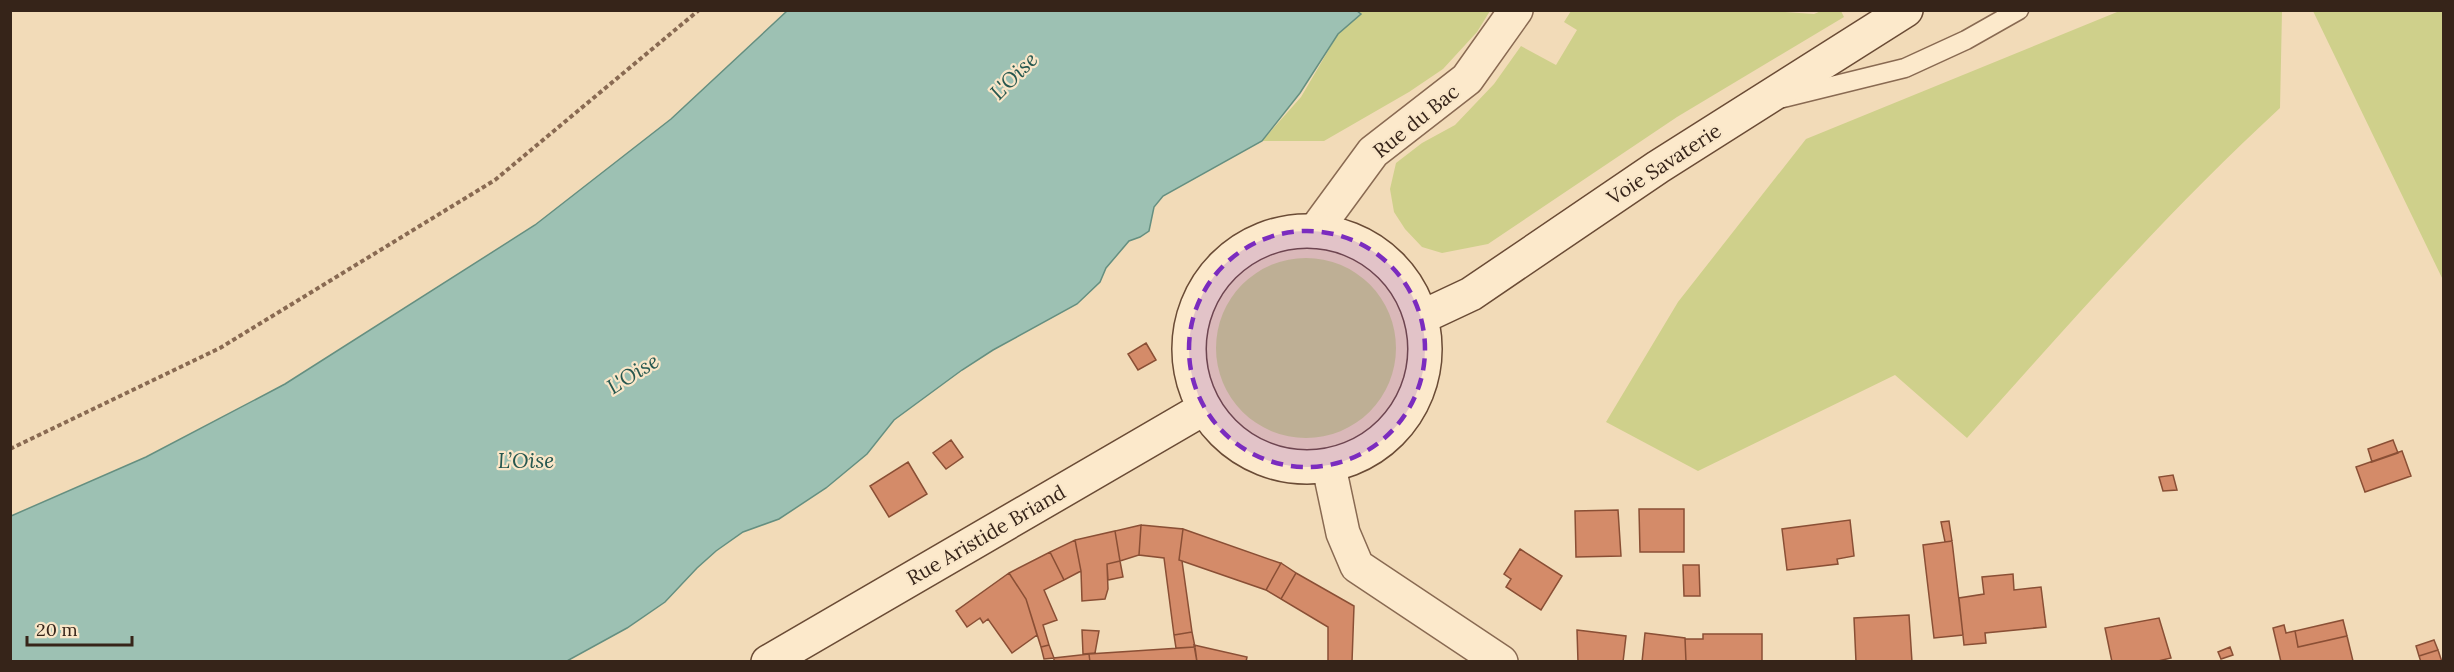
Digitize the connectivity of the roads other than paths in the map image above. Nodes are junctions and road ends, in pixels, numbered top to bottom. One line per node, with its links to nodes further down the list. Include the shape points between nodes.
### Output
1 (1516, 10): 5 (main road, Rue du Bac, via 1467,79 1373,152)
2 (1906, 10): 4 (main road, Voie Savaterie)
3 (2019, 10): 4 (lane, via 1905,68)
4 (1755, 105): 6 (main road, Voie Savaterie, via 1471,294)
5 (1315, 231): 6 (main road, via 1350,239 1382,257 1407,284); 7 (main road, via 1278,234 1244,248 1216,272 1197,302 1188,338 1190,374)
6 (1422, 317): 8 (main road, via 1426,356 1417,395 1396,428 1366,453)
7 (1203, 409): 8 (main road, via 1226,437 1257,457 1292,468); 9 (main road, Rue Aristide Briand)
8 (1329, 466): 10 (main road, via 1343,533 1358,566)
9 (768, 662)
10 (1502, 662)

